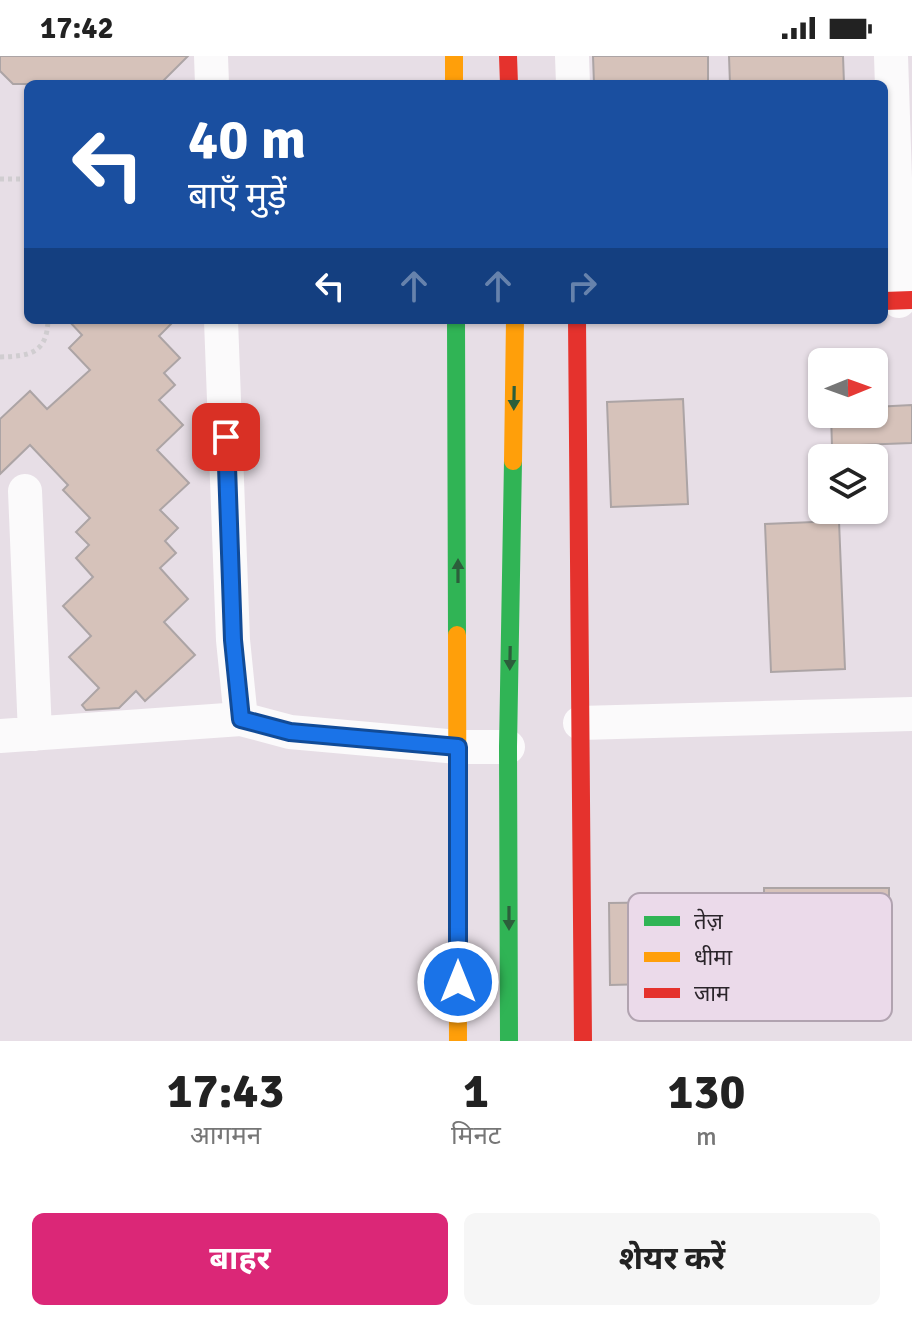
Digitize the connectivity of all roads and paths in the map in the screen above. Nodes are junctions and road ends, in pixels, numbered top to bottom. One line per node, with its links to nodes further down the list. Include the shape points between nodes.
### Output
1 (211, 56): 6 (street)
2 (454, 56): 7 (street)
3 (508, 56): 8 (street)
4 (572, 56): 9 (street)
5 (891, 56): 12 (street)
6 (212, 80)
7 (454, 80)
8 (509, 80)
9 (573, 80)
10 (0, 179): 11 (path)
11 (24, 179)
12 (898, 301)
13 (48, 324): 18 (path, via 41,346 30,354)
14 (221, 324): 21 (street, via 233,640)
15 (456, 324): 25 (street, one-way to 15)
16 (515, 324): 26 (street, one-way to 26)
17 (577, 324): 22 (street)
18 (0, 357)
19 (25, 491): 23 (street)
20 (912, 714): 22 (street)
21 (241, 719): 23 (street); 25 (street, via 290,732)
22 (580, 723): 29 (street)
23 (35, 734): 24 (street)
24 (0, 736)
25 (458, 747): 26 (street); 27 (street)
26 (508, 747): 28 (street, one-way to 28)
27 (458, 1041)
28 (509, 1041)
29 (583, 1041)

